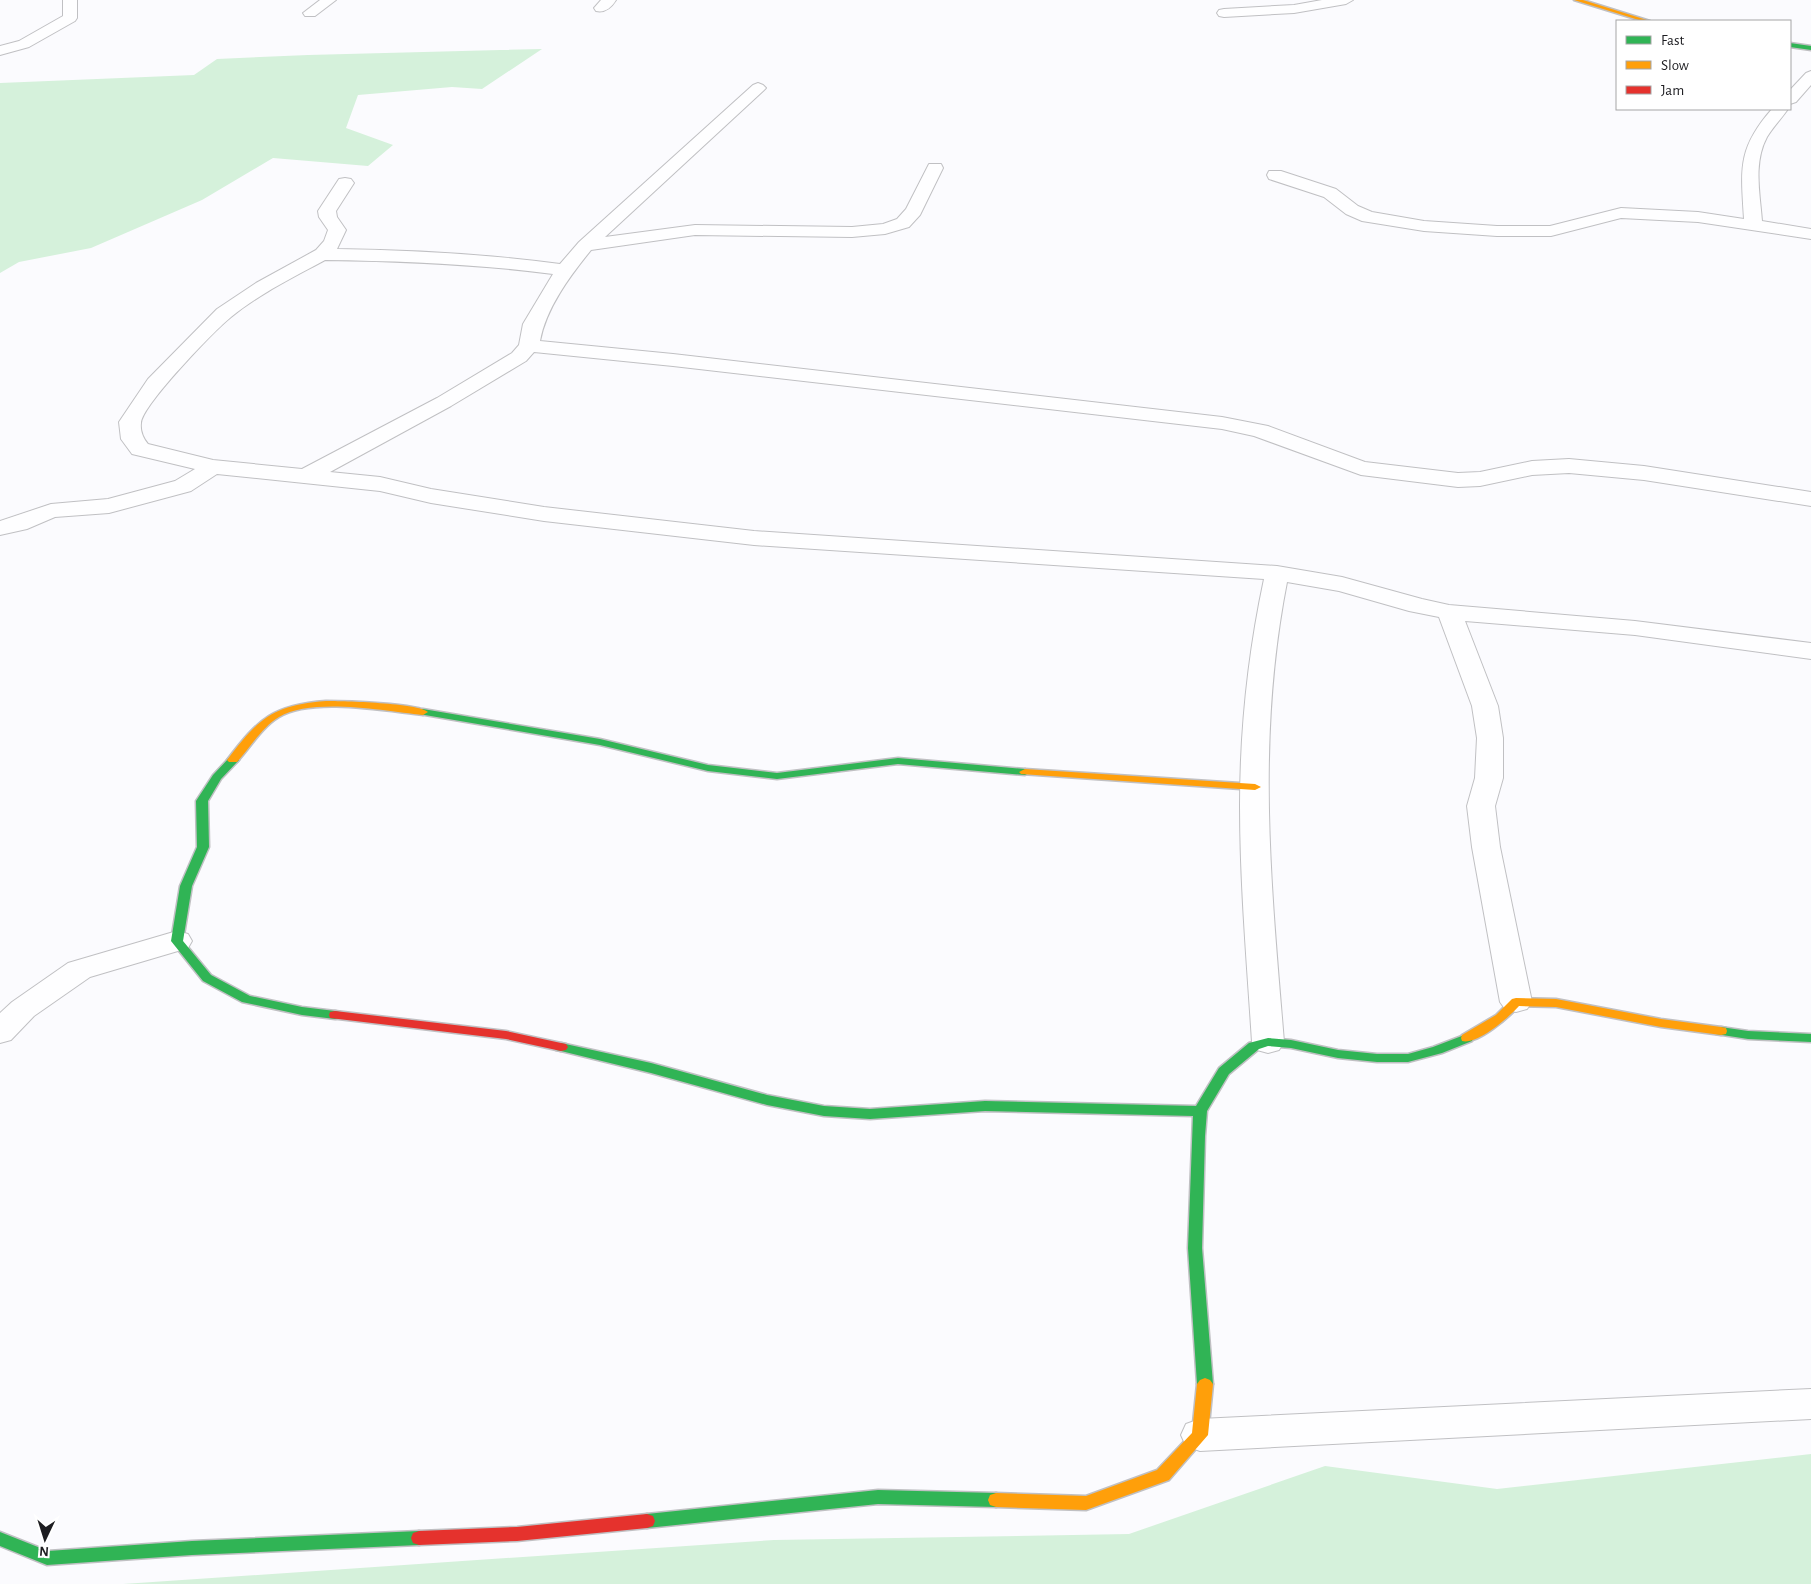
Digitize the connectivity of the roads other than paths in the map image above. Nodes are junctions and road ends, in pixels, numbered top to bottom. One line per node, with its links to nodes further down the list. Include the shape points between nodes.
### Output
1 (70, 0): 10 (street, via 70,18 24,44)
2 (330, 0): 5 (street)
3 (1346, 0): 6 (street, via 1294,9)
4 (1578, 0): 7 (street)
5 (310, 13)
6 (1224, 13)
7 (1644, 20)
8 (1791, 45): 9 (street)
9 (1811, 48)
10 (0, 51)
11 (1811, 76): 13 (street)
12 (758, 88): 20 (street)
13 (1791, 98)
14 (1779, 110): 18 (street, via 1766,124 1751,153)
15 (935, 168): 20 (street, via 914,211 904,223 884,229 852,232 694,230)
16 (1275, 175): 18 (street, via 1330,193 1352,210 1368,217 1424,226 1551,231 1621,213 1698,217)
17 (345, 183): 21 (street, via 327,211 337,230 332,243)
18 (1753, 225): 19 (street)
19 (1811, 234)
20 (585, 246): 22 (street)
21 (322, 254): 22 (street, via 423,256); 24 (street, via 263,287 224,314 155,383 130,422 132,438 140,449)
22 (565, 270): 23 (street, via 533,324)
23 (529, 346): 25 (street, via 519,357 444,402); 26 (street, via 1222,423 1260,431 1361,468 1458,480 1480,479 1532,468 1569,466 1652,474)
24 (213, 467): 25 (street); 27 (street, via 184,486 109,506 51,511)
25 (304, 477): 28 (street, via 380,484 431,496 544,514 754,538)
26 (1811, 499)
27 (0, 528)
28 (1277, 573): 29 (street, via 1342,584); 31 (street, via 1265,630)
29 (1449, 612): 30 (street, via 1635,628); 33 (street, via 1485,706 1490,738 1489,778 1481,806)
30 (1811, 651)
31 (1254, 787): 32 (street, via 898,761 777,776 708,768 600,742 454,716 377,707 293,707 274,716 217,777 202,801 204,847 186,886); 36 (street)
32 (177, 941): 34 (street, via 79,970 23,1010); 37 (street, via 207,978 246,999 302,1011 506,1035 651,1068 767,1100 824,1110 870,1114 985,1106)
33 (1516, 1002): 35 (street, via 1556,1003 1748,1035); 36 (street, via 1501,1018 1468,1037 1408,1058 1338,1054)
34 (0, 1032)
35 (1811, 1038)
36 (1268, 1042): 37 (street, via 1254,1046 1224,1070)
37 (1200, 1111): 39 (street, via 1196,1248 1205,1379)
38 (1811, 1404): 39 (street)
39 (1200, 1435): 40 (street, via 1162,1475 1086,1503 878,1497 517,1534 192,1548 47,1558)
40 (0, 1539)

